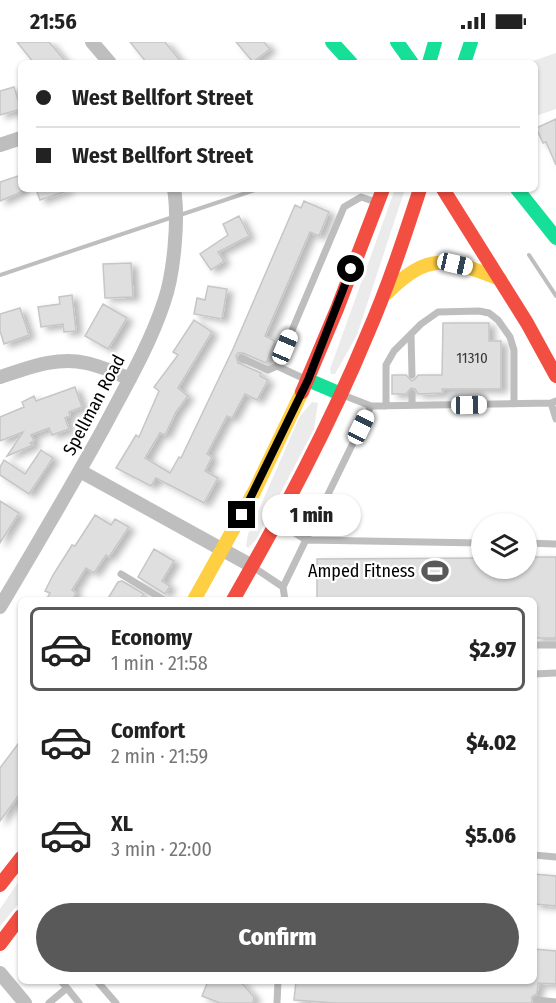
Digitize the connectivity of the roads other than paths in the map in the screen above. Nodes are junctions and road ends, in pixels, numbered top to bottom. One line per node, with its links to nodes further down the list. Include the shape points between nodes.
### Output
1 (92, 42): 6 (street)
2 (332, 42): 7 (main road)
3 (397, 42): 8 (main road)
4 (435, 42): 9 (main road)
5 (471, 42): 10 (main road)
6 (107, 60)
7 (348, 60)
8 (410, 60)
9 (430, 60)
10 (465, 60)
11 (18, 139): 12 (street)
12 (0, 145)
13 (174, 192): 27 (street, Spellman Road, via 175,234 165,301)
14 (419, 192): 20 (main road)
15 (445, 192): 19 (main road)
16 (519, 192): 18 (main road)
17 (380, 196): 23 (lane, via 361,197 344,207); 28 (main road)
18 (556, 238)
19 (500, 279): 20 (main road, via 441,260 420,265); 25 (main road)
20 (383, 297): 29 (main road)
21 (411, 334): 24 (lane); 32 (lane, via 438,312 489,313 510,337 514,350); 35 (lane, via 386,365)
22 (240, 358): 23 (lane, via 268,370)
23 (277, 366): 28 (lane)
24 (412, 375)
25 (556, 376)
26 (0, 377): 27 (street, via 36,365 75,361)
27 (130, 378): 37 (street, Spellman Road)
28 (308, 380): 29 (main road); 43 (main road)
29 (341, 394): 34 (lane); 38 (main road)
30 (412, 394): 33 (lane)
31 (554, 402): 32 (lane); 36 (lane)
32 (514, 404): 33 (lane)
33 (412, 405): 35 (lane)
34 (371, 406): 35 (lane); 39 (lane)
35 (386, 406)
36 (556, 419)
37 (80, 471): 43 (street); 51 (street, Spellman Road)
38 (278, 522): 39 (lane); 44 (main road)
39 (306, 540): 40 (lane); 46 (lane)
40 (471, 543)
41 (537, 543): 42 (lane)
42 (556, 544)
43 (224, 550): 44 (street); 48 (main road)
44 (252, 566): 46 (lane); 49 (main road)
45 (121, 574): 47 (lane)
46 (283, 587): 50 (lane)
47 (159, 597)
48 (196, 597)
49 (234, 597)
50 (285, 597)
51 (0, 607)
52 (537, 645): 53 (lane)
53 (556, 645)
54 (556, 673): 55 (lane)
55 (537, 674)
56 (537, 855): 57 (lane)
57 (556, 857)
58 (18, 862): 59 (main road)
59 (0, 885)
60 (18, 922): 61 (main road)
61 (0, 944)
62 (0, 973): 69 (street)
63 (64, 984): 66 (lane)
64 (100, 984): 72 (lane)
65 (278, 984): 73 (lane)
66 (67, 988): 70 (lane); 71 (lane)
67 (537, 1000): 68 (lane)
68 (556, 1002)
69 (25, 1003)
70 (49, 1003)
71 (79, 1003)
72 (116, 1003)
73 (277, 1003)

